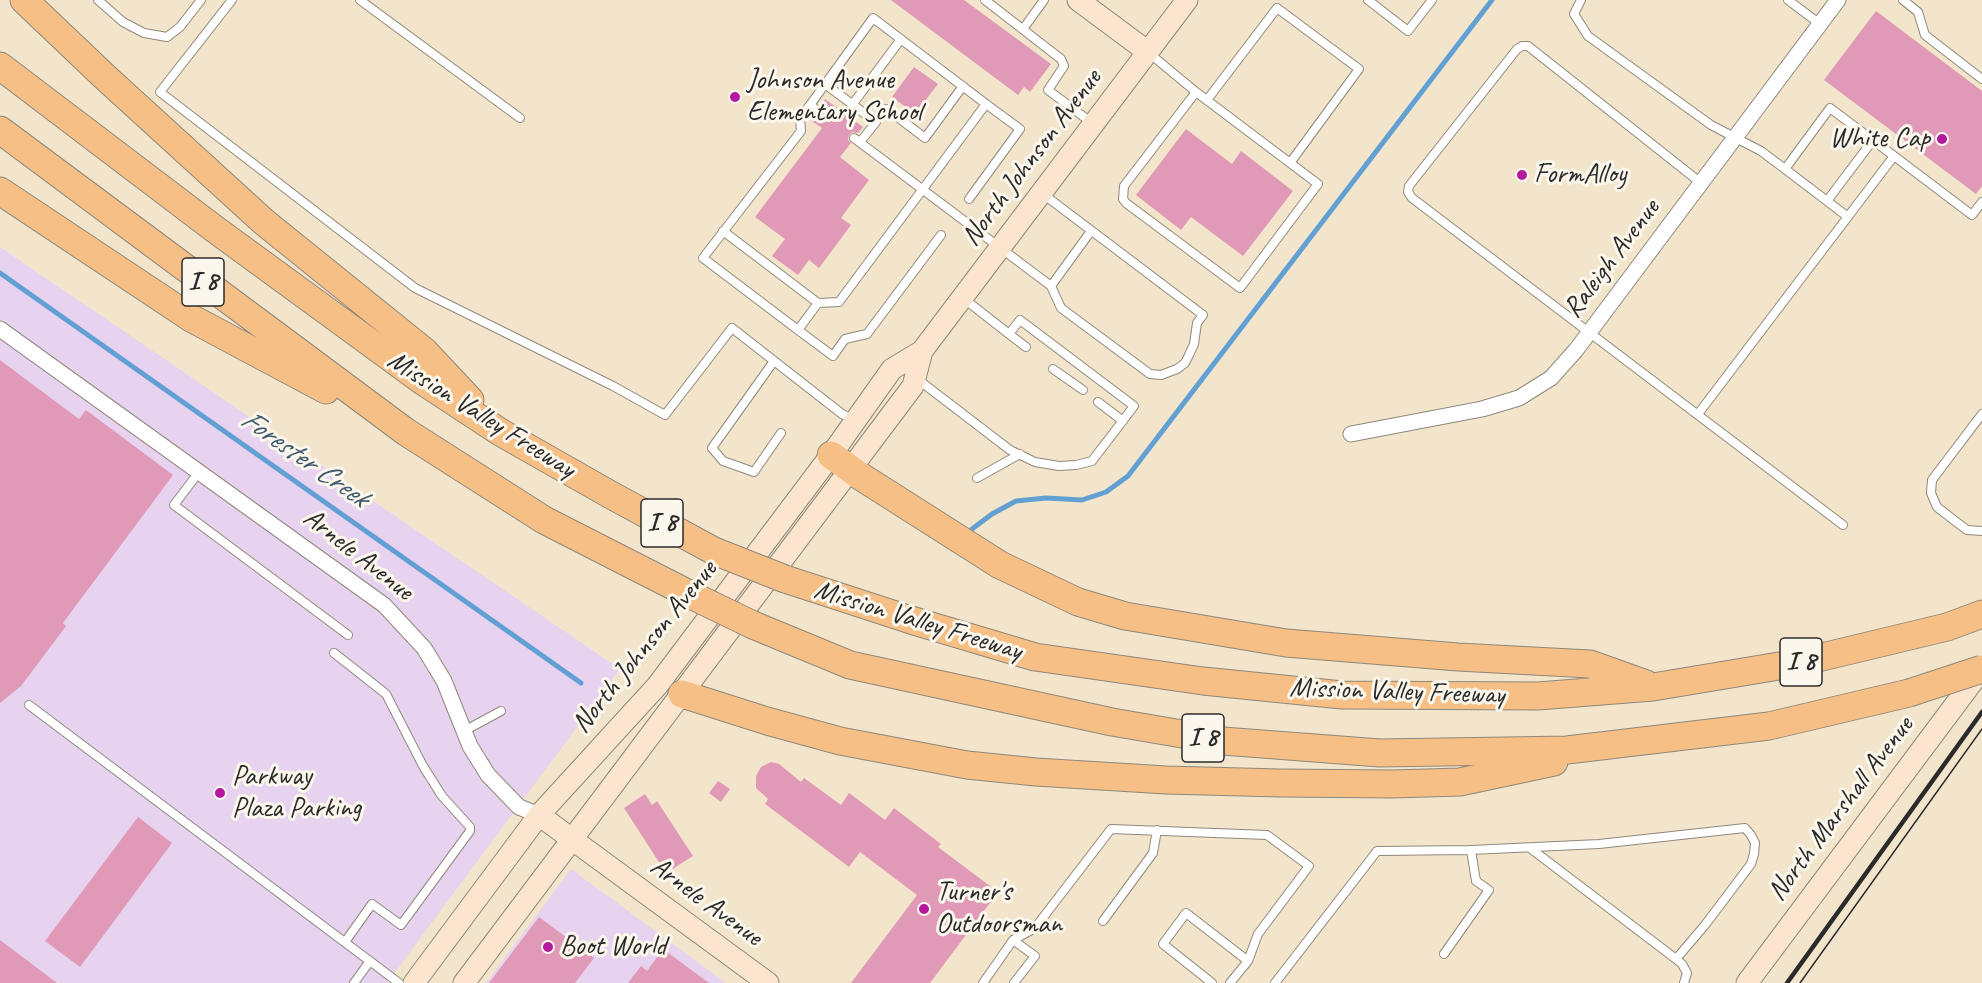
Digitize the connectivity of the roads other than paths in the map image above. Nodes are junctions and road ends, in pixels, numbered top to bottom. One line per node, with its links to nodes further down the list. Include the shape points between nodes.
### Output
1 (24, 0): 72 (highway, via 264,222 424,351)
2 (98, 0): 3 (lane, via 123,22 144,33 167,37)
3 (201, 0)
4 (232, 0): 62 (lane, via 160,92 415,288 665,415 732,328)
5 (360, 0): 32 (lane)
6 (985, 0): 17 (lane)
7 (1044, 0): 17 (lane)
8 (1078, 0): 20 (main road)
9 (1187, 0): 20 (main road, North Johnson Avenue)
10 (1368, 0): 11 (lane, via 1408,31)
11 (1432, 0)
12 (1581, 0): 35 (lane, via 1574,14 1588,36 1711,125)
13 (1788, 0): 16 (lane)
14 (1838, 0): 16 (street, Raleigh Avenue)
15 (1903, 0): 22 (lane, via 1918,12 1925,35)
16 (1820, 24): 35 (street, Raleigh Avenue)
17 (1023, 29): 33 (lane, via 1061,59 1064,66 1048,90)
18 (901, 39): 23 (lane, via 873,18); 24 (lane); 29 (lane)
19 (0, 47): 48 (highway, via 104,129)
20 (1148, 52): 25 (lane); 33 (main road, North Johnson Avenue)
21 (0, 66): 48 (highway, Mission Valley Freeway / I 8)
22 (1982, 79)
23 (825, 84): 28 (lane); 29 (lane)
24 (963, 86): 27 (lane); 30 (lane, via 924,138)
25 (1196, 92): 26 (lane); 38 (lane, via 1124,186 1123,199 1240,288 1318,184)
26 (1207, 100): 38 (lane); 38 (lane, via 1277,8 1359,69)
27 (986, 104): 41 (lane); 44 (lane, via 1020,129)
28 (810, 105): 31 (lane); 49 (lane, via 800,118 801,131)
29 (852, 105): 41 (lane, via 876,122 857,140)
30 (887, 109)
31 (817, 110)
32 (520, 118)
33 (1094, 124): 43 (main road, North Johnson Avenue)
34 (0, 130): 71 (highway, Mission Valley Freeway / I 8)
35 (1735, 137): 39 (lane); 40 (street, Raleigh Avenue)
36 (1873, 140): 37 (lane); 39 (lane, via 1830,108); 45 (lane)
37 (1894, 156): 46 (lane, via 1972,215); 47 (lane)
38 (1290, 163)
39 (1785, 169): 45 (lane)
40 (1701, 183): 58 (street, Raleigh Avenue); 58 (lane, via 1528,46 1522,46 1409,186 1412,198)
41 (923, 189): 52 (lane); 55 (lane, via 839,302)
42 (0, 190): 71 (highway, via 192,318)
43 (1042, 193): 50 (lane); 52 (main road, North Johnson Avenue)
44 (969, 199)
45 (1827, 201): 47 (lane)
46 (1982, 202)
47 (1848, 217): 67 (lane)
48 (216, 230): 72 (highway, Mission Valley Freeway / I 8, via 424,382)
49 (723, 231): 55 (lane); 57 (lane, via 703,258)
50 (1091, 231): 53 (lane); 53 (lane, via 1203,315 1197,322 1194,344 1185,363 1169,373 1150,374 1061,308)
51 (941, 235): 57 (lane, via 867,334 845,339 833,356)
52 (1001, 248): 53 (lane); 54 (main road, North Johnson Avenue)
53 (1051, 286)
54 (962, 298): 59 (lane); 61 (main road, North Johnson Avenue)
55 (818, 303): 57 (lane)
56 (1, 330): 77 (street, Arnele Avenue)
57 (798, 330)
58 (1590, 331): 67 (lane); 74 (street, Raleigh Avenue, via 1551,378 1519,398 1482,409)
59 (1009, 334): 60 (lane); 70 (lane, via 1020,320 1134,406)
60 (1026, 347)
61 (922, 351): 64 (main road, North Johnson Avenue); 69 (main road, North Johnson Avenue, via 892,369)
62 (774, 361): 69 (lane); 73 (lane, via 712,448 723,461 754,472)
63 (1053, 369): 65 (lane)
64 (915, 377): 75 (lane); 76 (main road, North Johnson Avenue, via 913,386)
65 (1083, 390)
66 (1098, 402): 70 (lane)
67 (1698, 414): 79 (lane)
68 (1982, 414): 80 (lane, via 1932,480 1931,493 1937,507 1966,530)
69 (855, 421): 76 (main road, North Johnson Avenue)
70 (1123, 421): 75 (lane, via 1092,461 1059,466 1035,462)
71 (406, 432): 90 (highway, Mission Valley Freeway / I 8, bridge, via 544,520 753,625 850,665 1101,720 1223,741 1380,753 1567,750)
72 (500, 432): 85 (highway, Mission Valley Freeway / I 8, bridge, via 714,551 785,579 1035,657 1203,681 1342,695 1538,696)
73 (781, 433)
74 (1351, 434)
75 (1020, 454): 78 (lane)
76 (841, 463): 85 (highway, via 1000,565 1078,602 1125,616 1286,643 1590,664); 86 (main road, North Johnson Avenue); 91 (main road, North Johnson Avenue, via 657,686)
77 (199, 472): 82 (lane, via 174,505); 89 (street, Arnele Avenue, via 384,605 424,648 444,681)
78 (977, 478)
79 (1844, 525)
80 (1982, 531)
81 (1982, 614): 85 (highway, Mission Valley Freeway / I 8, via 1947,627 1797,663)
82 (348, 635)
83 (334, 653): 98 (lane, via 386,694 423,766 442,796 470,827 401,925 372,904)
84 (1982, 669): 90 (highway, Mission Valley Freeway / I 8, bridge, via 1909,693 1769,726); 114 (main road, North Marshall Avenue)
85 (1653, 687)
86 (682, 694): 90 (highway, via 840,741 911,756 1024,771 1166,780 1460,782); 93 (main road, North Johnson Avenue)
87 (29, 705): 98 (lane)
88 (501, 711): 89 (lane)
89 (464, 731): 91 (street, Arnele Avenue, via 488,775 519,807)
90 (1666, 738)
91 (539, 815): 93 (main road, Arnele Avenue); 105 (main road, North Johnson Avenue)
92 (1157, 830): 96 (lane, via 1154,853); 97 (lane, via 1111,829 1035,928); 102 (lane, via 1267,835 1309,866 1258,934)
93 (572, 840): 106 (main road, North Johnson Avenue); 107 (main road, Arnele Avenue)
94 (1530, 848): 95 (lane); 100 (lane); 100 (lane, via 1745,828 1755,843 1751,864)
95 (1472, 850): 99 (lane, via 1476,880 1489,890); 112 (lane, via 1377,851)
96 (1104, 921)
97 (1013, 940): 108 (lane); 109 (lane, via 1035,956)
98 (345, 942): 101 (lane)
99 (1444, 954)
100 (1676, 959): 113 (lane, via 1687,973)
101 (370, 961): 103 (lane); 104 (lane)
102 (1248, 961): 110 (lane, via 1186,913 1162,944); 111 (lane)
103 (354, 983)
104 (399, 983)
105 (414, 983)
106 (464, 983)
107 (768, 983)
108 (983, 983)
109 (1014, 983)
110 (1212, 983)
111 (1230, 983)
112 (1275, 983)
113 (1684, 983)
114 (1747, 983)

